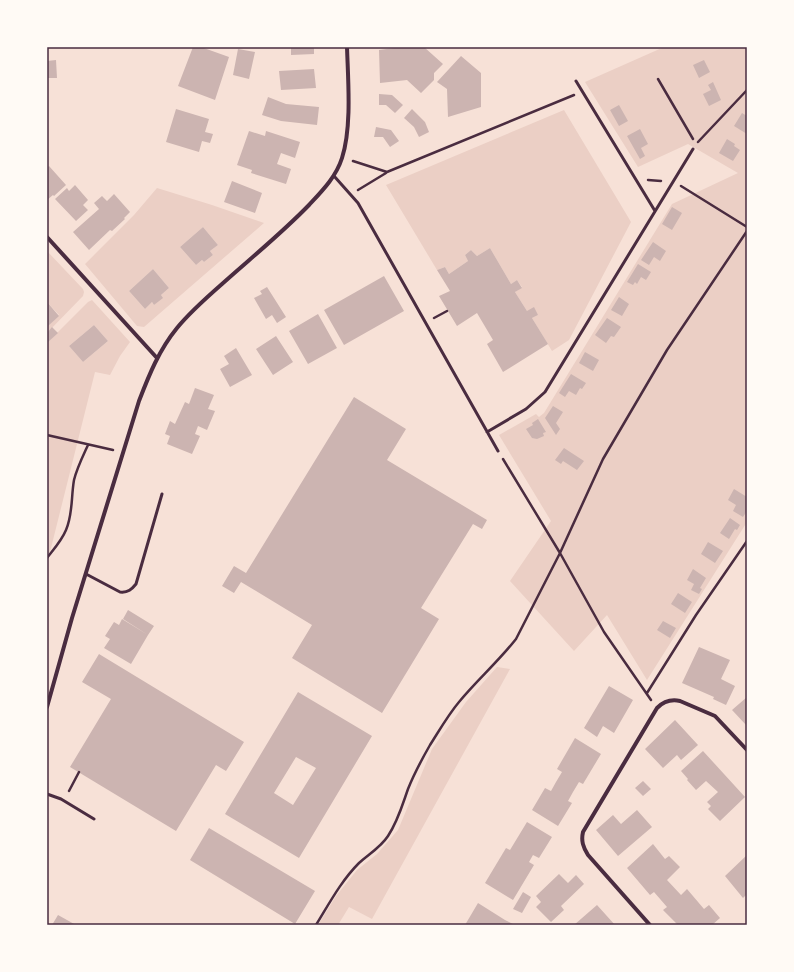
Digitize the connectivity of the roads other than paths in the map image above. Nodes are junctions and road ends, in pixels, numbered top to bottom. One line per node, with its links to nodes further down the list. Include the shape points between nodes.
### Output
1 (347, 47): 4 (street, via 347,131 342,158)
2 (576, 81): 5 (lane)
3 (693, 149): 5 (lane)
4 (334, 176): 7 (street, via 296,219 176,328); 8 (lane, via 358,203)
5 (655, 211): 8 (lane, via 545,392 526,409)
6 (47, 237): 7 (street)
7 (157, 358): 11 (street, via 139,400)
8 (487, 432): 9 (lane)
9 (498, 451)
10 (162, 494): 11 (lane, via 136,584 132,589 125,593 120,592)
11 (86, 574): 12 (street)
12 (47, 707)
13 (747, 750): 16 (street, via 721,721 710,713 680,700 661,704 585,828 581,838 583,848)
14 (47, 794): 15 (lane, via 61,799)
15 (94, 819)
16 (650, 925)

